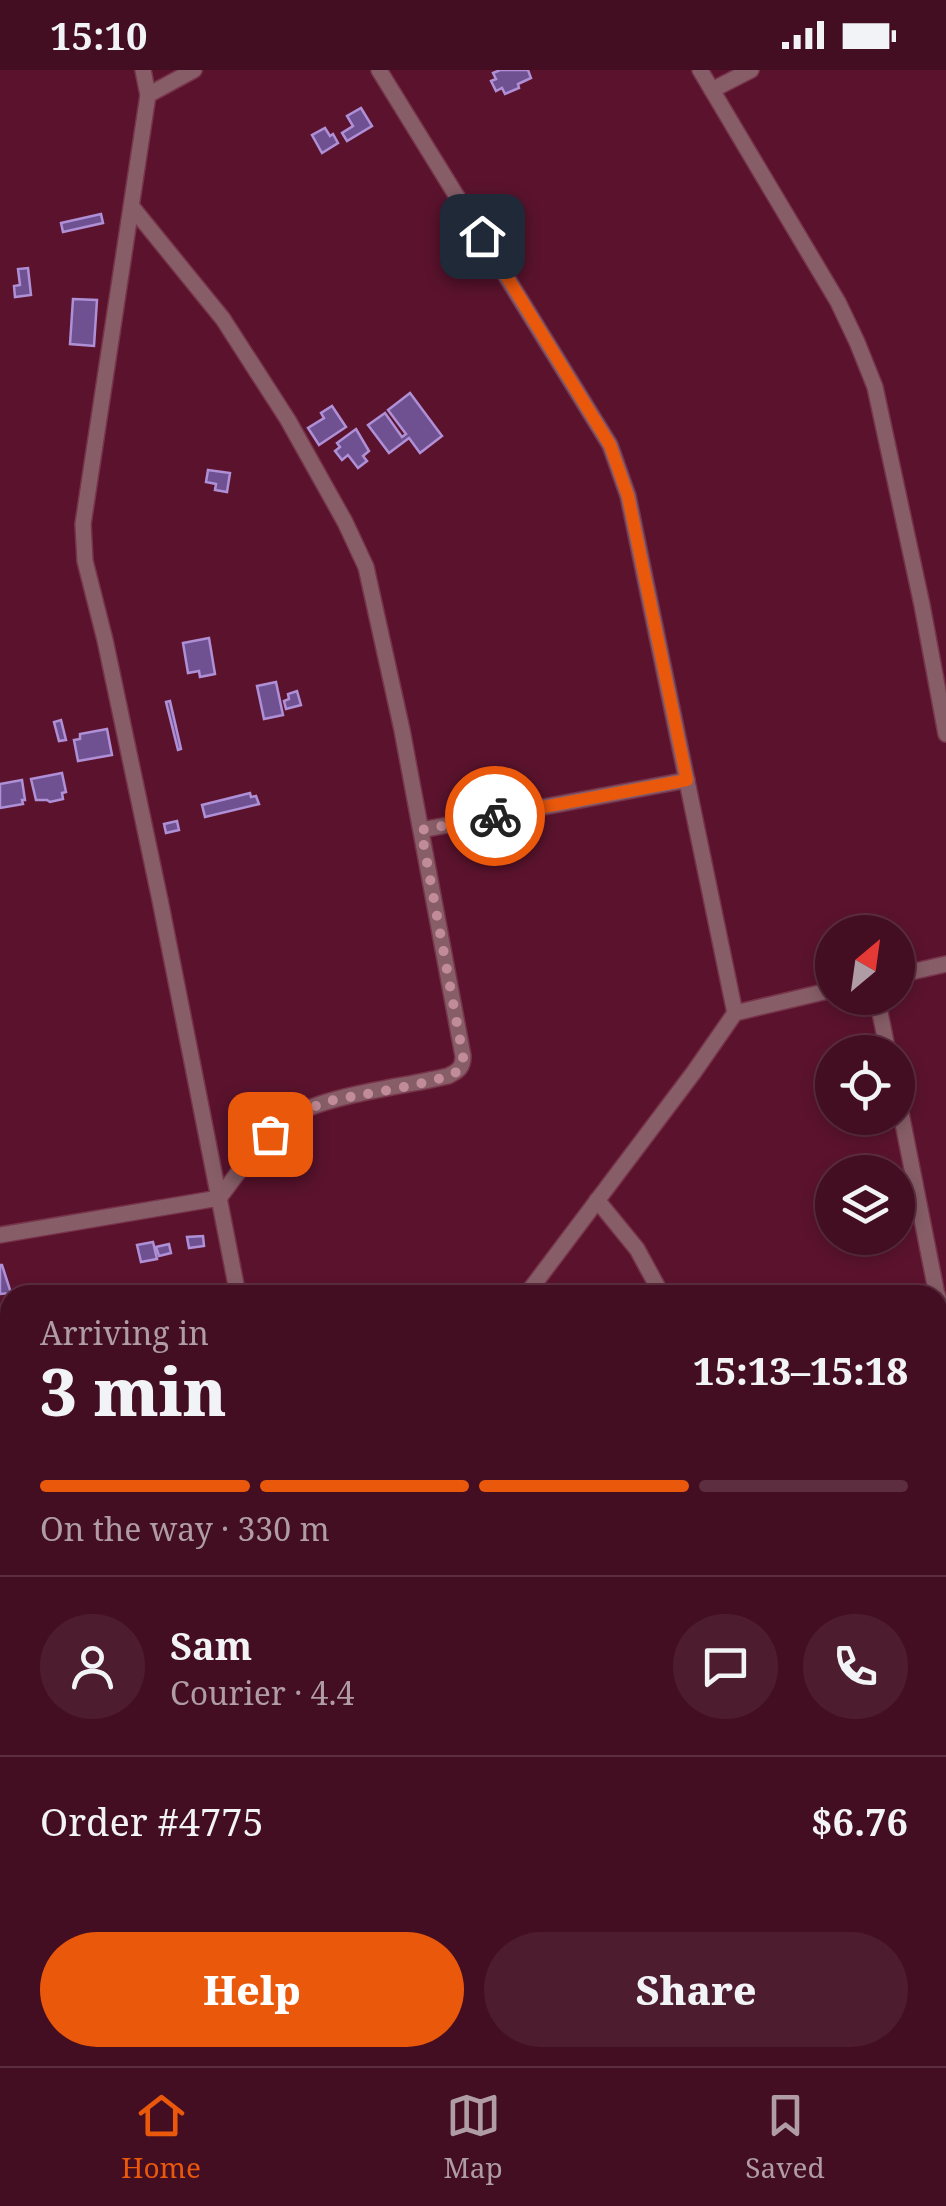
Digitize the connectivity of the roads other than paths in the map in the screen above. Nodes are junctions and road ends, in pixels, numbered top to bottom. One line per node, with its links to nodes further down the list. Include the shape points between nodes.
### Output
1 (143, 70): 7 (street)
2 (194, 70): 7 (street)
3 (379, 70): 11 (street, via 610,445 628,496)
4 (700, 70): 6 (street)
5 (750, 70): 6 (street)
6 (712, 90): 9 (street, via 838,302 869,372)
7 (148, 95): 8 (street)
8 (132, 207): 12 (street, via 223,319 288,420 366,567); 18 (street, via 83,524 84,560)
9 (941, 676): 10 (street)
10 (946, 734)
11 (687, 780): 12 (street); 16 (street)
12 (421, 830): 18 (street, via 463,1065 448,1076 290,1117)
13 (946, 964): 14 (street)
14 (915, 971)
15 (815, 994): 16 (street)
16 (735, 1013): 19 (street)
17 (905, 1135): 24 (street)
18 (219, 1198): 20 (street); 21 (street)
19 (597, 1200): 22 (street); 23 (street)
20 (0, 1235)
21 (236, 1285)
22 (533, 1285)
23 (657, 1285)
24 (935, 1285)

